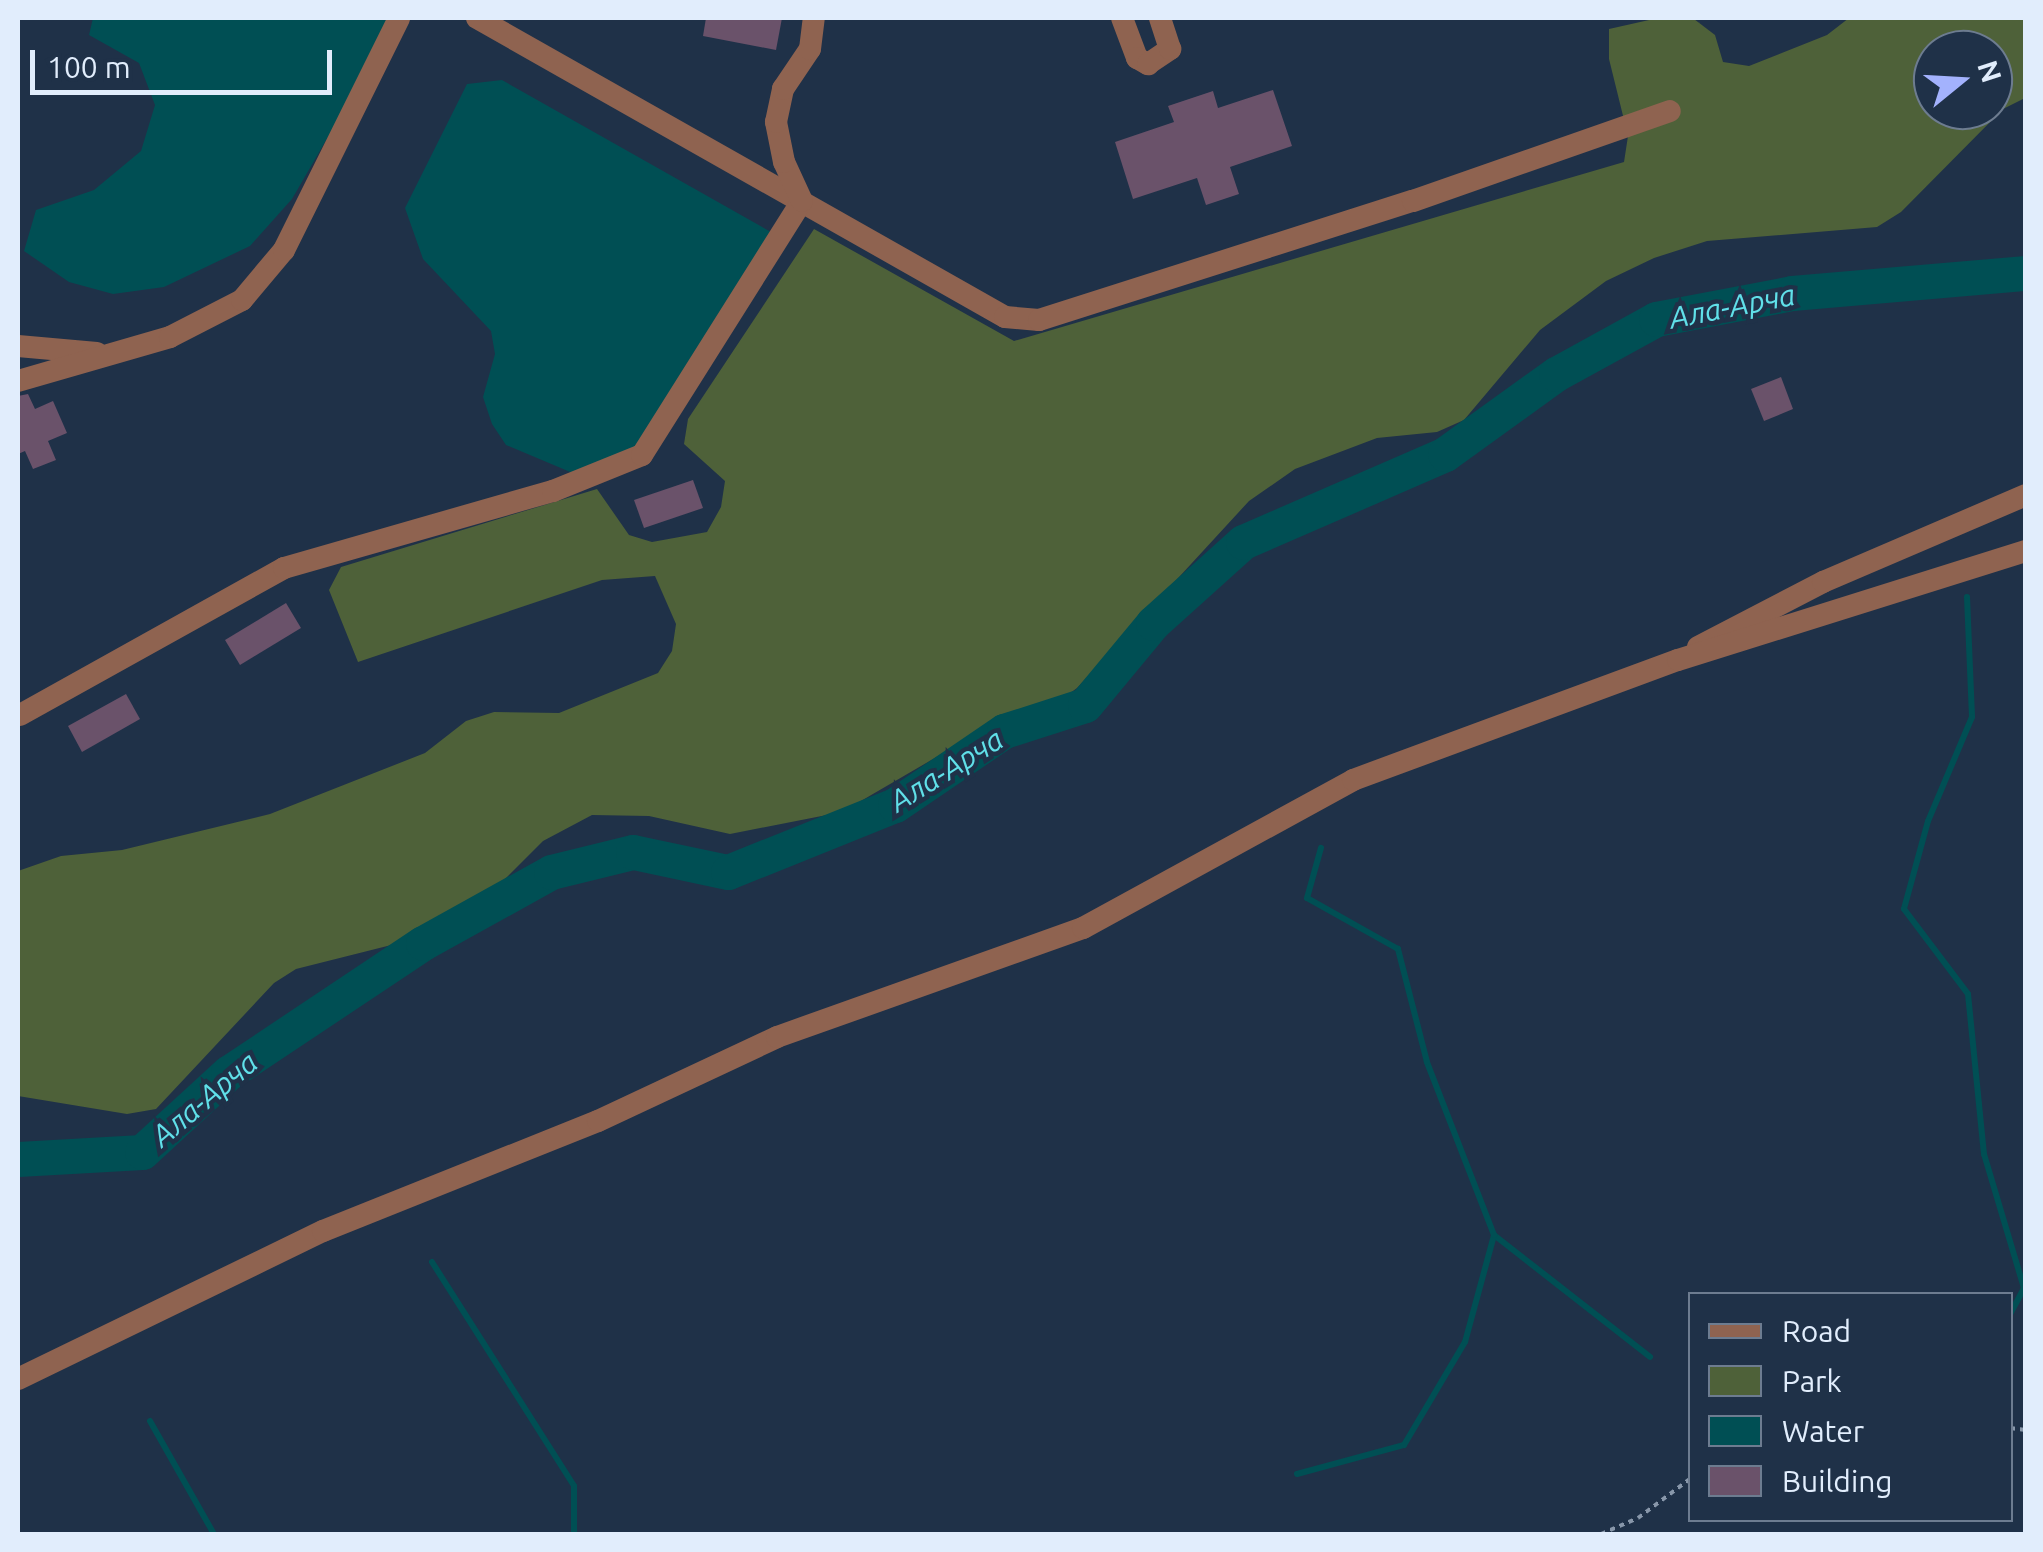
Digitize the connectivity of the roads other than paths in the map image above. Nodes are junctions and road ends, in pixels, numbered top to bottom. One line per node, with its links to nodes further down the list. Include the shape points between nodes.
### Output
1 (399, 18): 9 (street, via 284,250 242,300 170,337)
2 (476, 18): 7 (street)
3 (814, 18): 7 (street, via 810,49 782,89 776,122)
4 (1122, 18): 5 (street, via 1136,58 1148,64 1170,49)
5 (1160, 18)
6 (1670, 111): 7 (street, via 1039,320 1005,317)
7 (802, 202): 14 (street, via 642,456 553,491 284,568)
8 (18, 346): 9 (street)
9 (110, 354): 10 (street)
10 (18, 381)
11 (2026, 494): 13 (street, via 1824,582)
12 (2026, 551): 13 (street)
13 (1678, 660): 15 (street, via 1353,780 1083,928 778,1037 598,1121 323,1231)
14 (20, 715)
15 (18, 1378)

